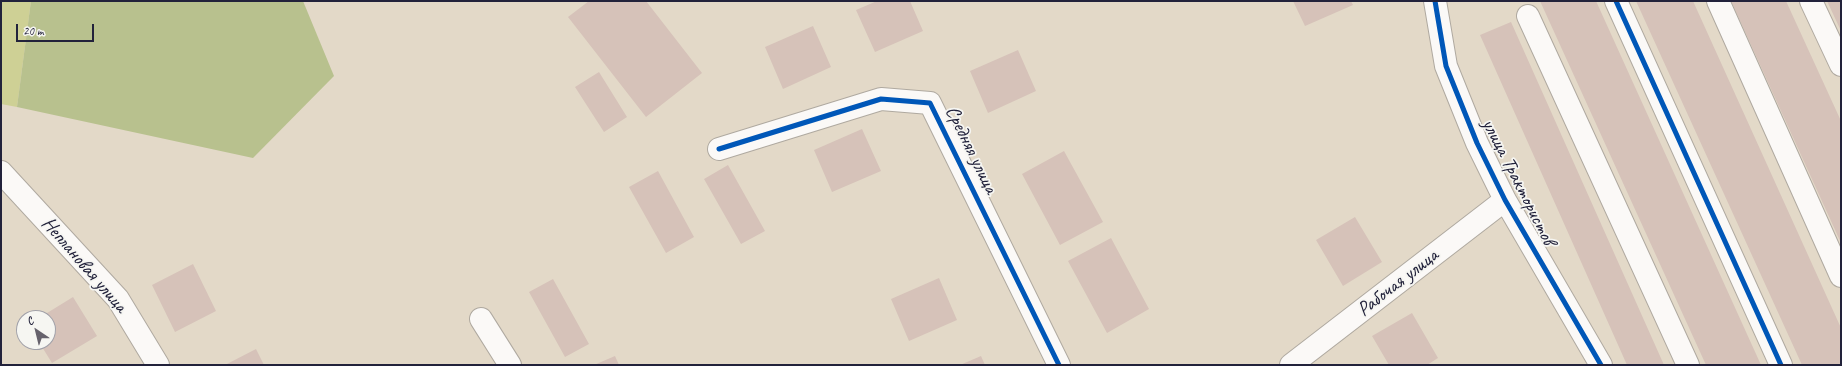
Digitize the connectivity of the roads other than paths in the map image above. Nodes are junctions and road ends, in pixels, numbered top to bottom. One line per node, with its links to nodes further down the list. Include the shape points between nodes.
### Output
1 (1435, 1): 9 (street, улица Трактористов, via 1446,66 1477,143)
2 (1616, 1): 18 (street)
3 (1718, 1): 10 (street)
4 (1811, 1): 6 (street)
5 (1528, 16): 17 (street)
6 (1841, 65)
7 (719, 149): 14 (street, Средняя улица, via 881,99 930,103)
8 (1, 172): 12 (street, Неплановая улица, via 118,299)
9 (1505, 200): 15 (street, Рабочая улица); 16 (street, улица Трактористов)
10 (1841, 276)
11 (481, 319): 13 (street)
12 (158, 365)
13 (510, 365)
14 (1059, 365)
15 (1291, 365)
16 (1601, 365)
17 (1688, 365)
18 (1781, 365)

